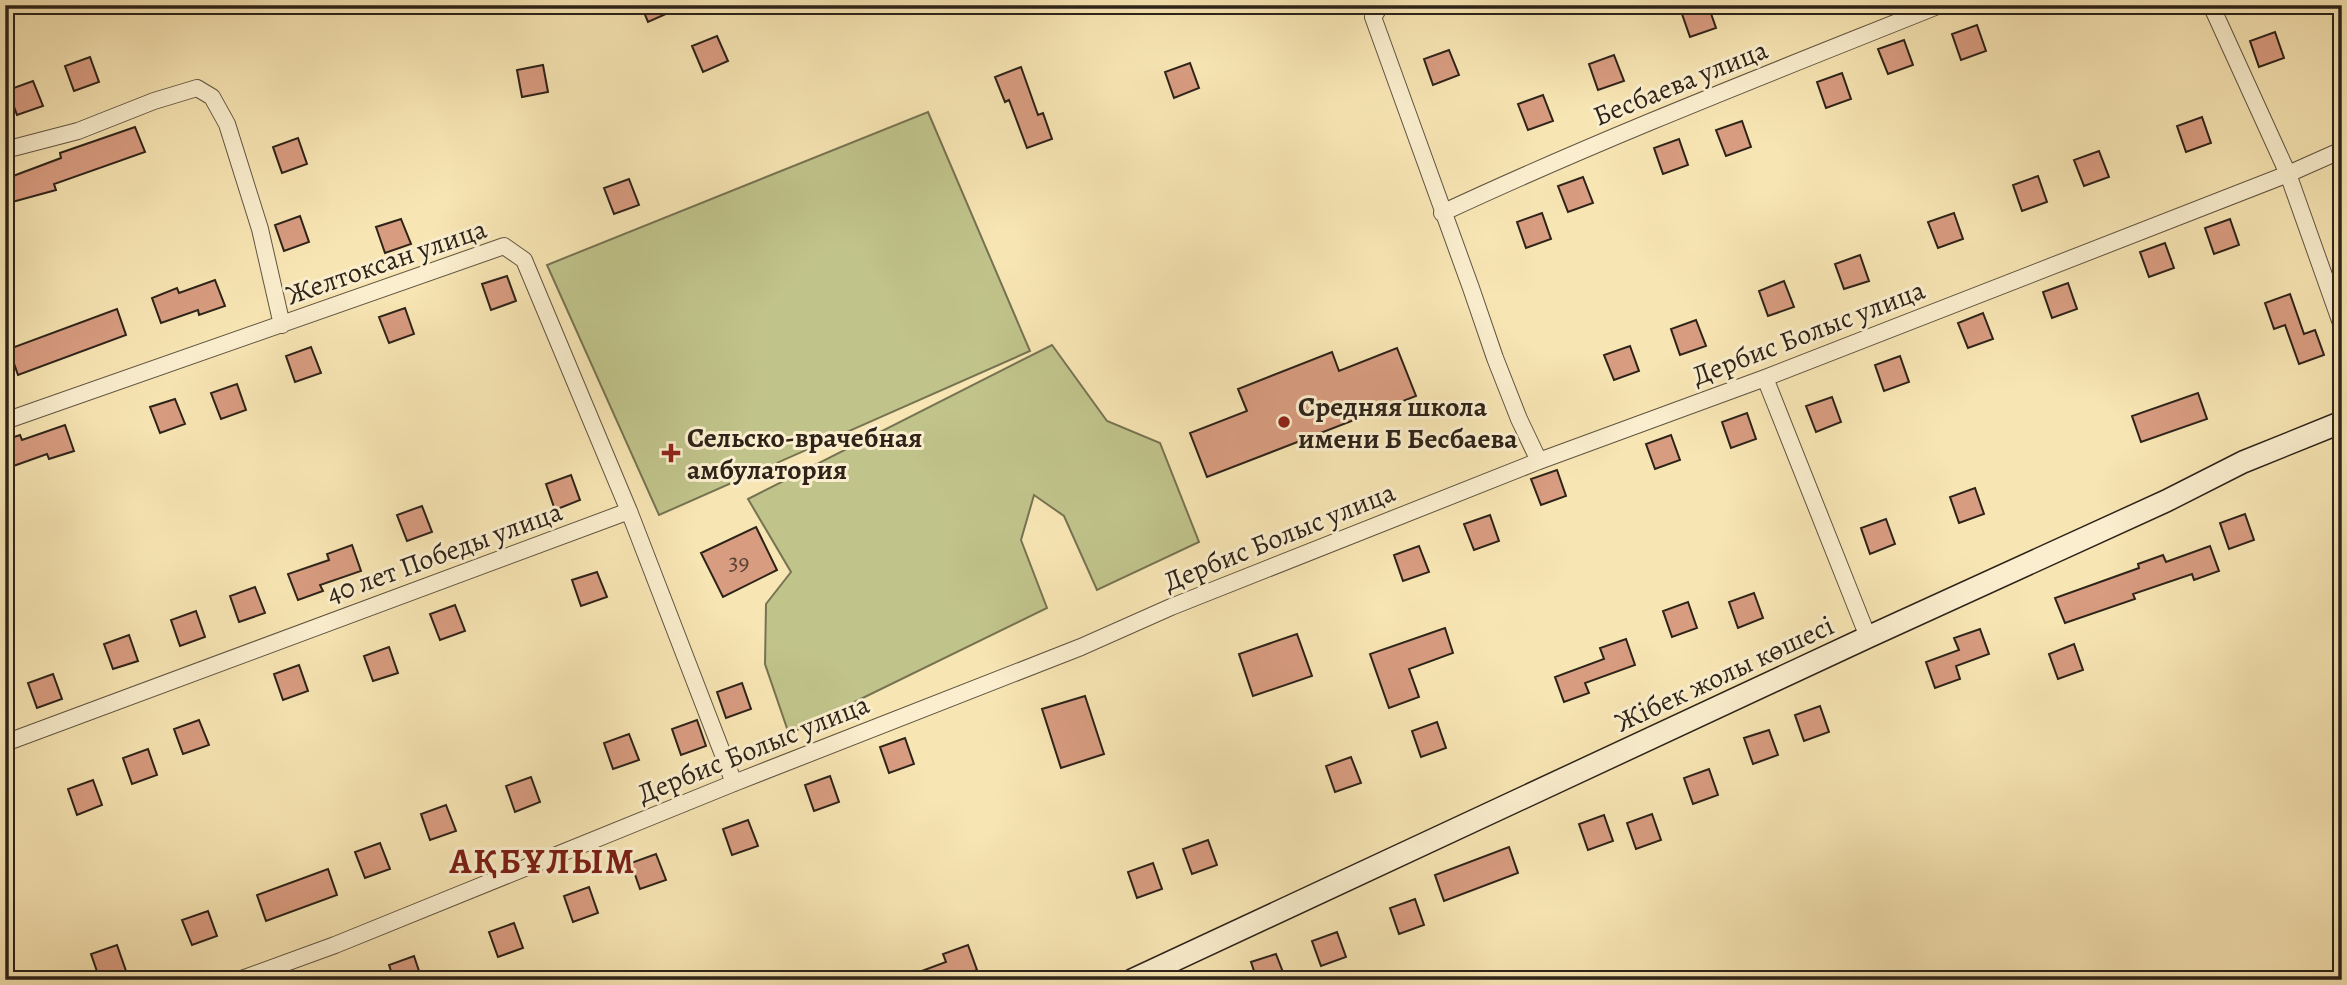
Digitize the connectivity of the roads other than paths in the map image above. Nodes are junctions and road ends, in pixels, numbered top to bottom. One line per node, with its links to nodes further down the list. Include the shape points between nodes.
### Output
1 (1940, 5): 7 (street, Бесбаева улица, via 1664,115)
2 (2211, 5): 6 (street)
3 (1377, 11): 7 (street)
4 (5, 150): 8 (street, via 78,131 197,88 212,97 227,124 260,229)
5 (2342, 150): 6 (street, Дербис Болыс улица)
6 (2288, 174): 9 (street); 10 (street, Дербис Болыс улица)
7 (1442, 213): 13 (street, via 1494,358)
8 (282, 325): 11 (street, Желтоксан улица); 14 (street, Желтоксан улица, via 504,246 524,260)
9 (2342, 326)
10 (1765, 377): 13 (street, Дербис Болыс улица); 15 (street)
11 (5, 421)
12 (2342, 422): 15 (street, Жібек жолы көшесі, via 2243,462)
13 (1539, 461): 17 (street, Дербис Болыс улица, via 1171,607 1081,648)
14 (629, 511): 16 (street, 40 лет Победы улица); 17 (street)
15 (1868, 637): 19 (street, Жібек жолы көшесі)
16 (5, 743)
17 (734, 783): 18 (street, Дербис Болыс улица, via 335,946)
18 (239, 980)
19 (1132, 980)

